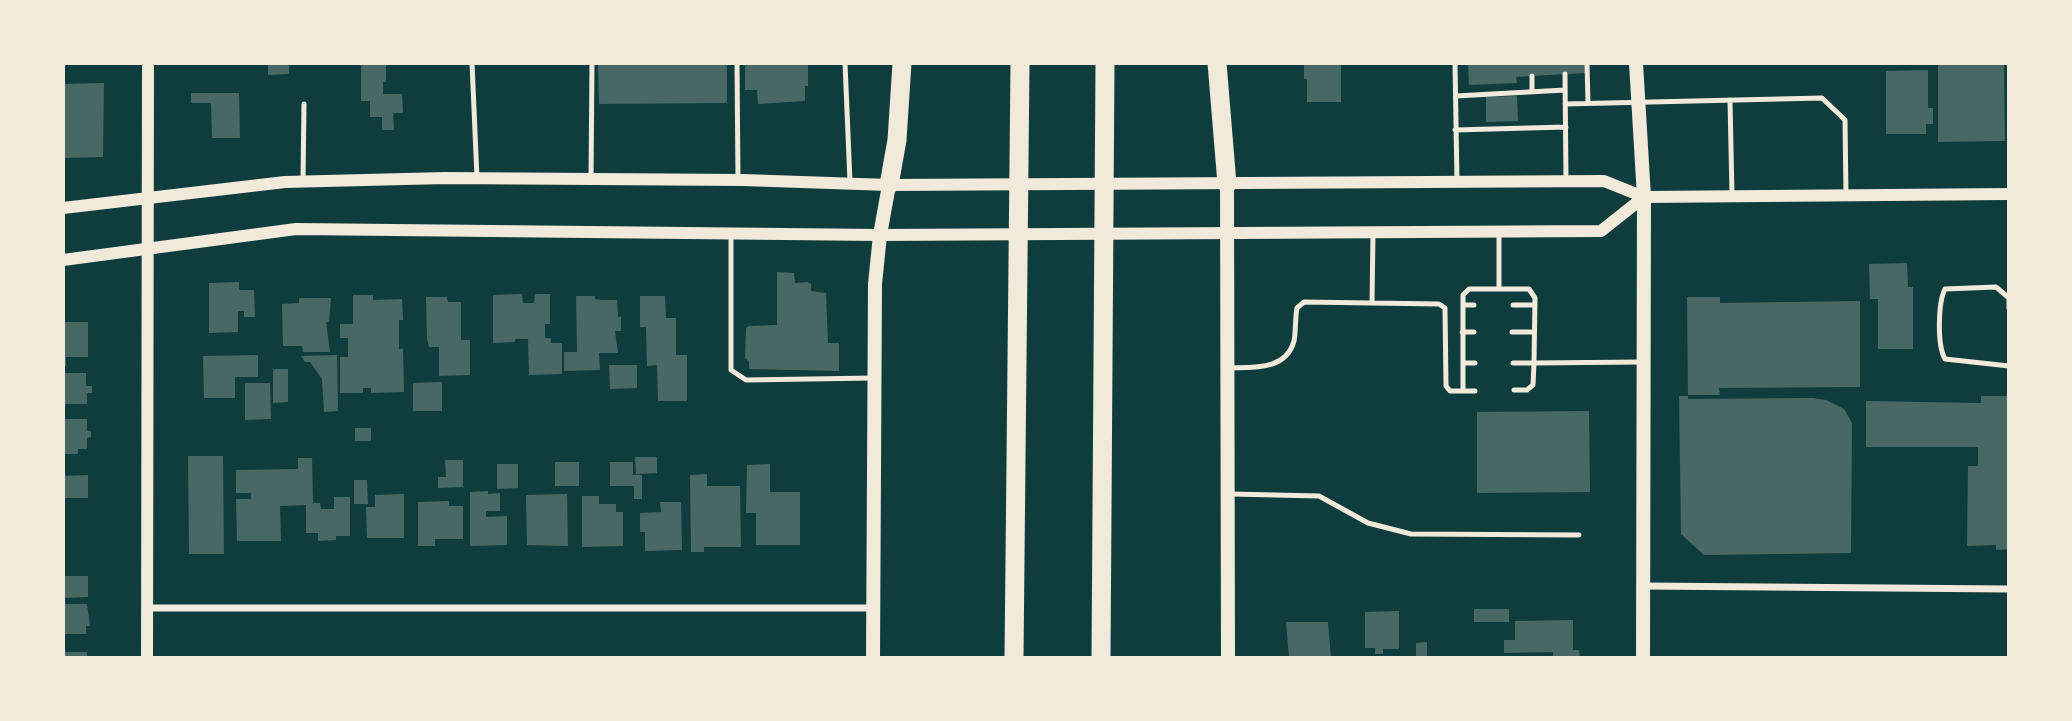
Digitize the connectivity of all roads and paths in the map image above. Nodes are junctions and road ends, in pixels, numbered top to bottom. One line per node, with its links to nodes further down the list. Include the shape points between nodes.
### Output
1 (148, 63): 38 (street)
2 (472, 63): 25 (lane)
3 (592, 63): 26 (lane)
4 (737, 63): 28 (lane)
5 (845, 63): 31 (lane)
6 (902, 63): 33 (highway)
7 (1020, 63): 77 (highway)
8 (1105, 63): 78 (highway)
9 (1217, 63): 32 (highway)
10 (1455, 63): 17 (lane)
11 (1587, 63): 20 (lane)
12 (1636, 63): 19 (main road)
13 (1565, 74): 15 (lane)
14 (1532, 76): 16 (lane)
15 (1565, 90): 16 (lane); 22 (lane)
16 (1532, 92): 17 (lane)
17 (1456, 96): 24 (lane)
18 (1730, 100): 19 (lane); 35 (lane); 36 (lane, via 1822,98 1845,120)
19 (1638, 101): 20 (lane); 37 (main road)
20 (1588, 103): 22 (lane)
21 (304, 104): 27 (lane)
22 (1565, 104): 23 (lane)
23 (1566, 127): 24 (lane); 29 (lane)
24 (1455, 130): 30 (lane)
25 (477, 178): 26 (street); 27 (street)
26 (592, 179): 28 (street)
27 (303, 181): 38 (street)
28 (738, 181): 31 (street)
29 (1566, 181): 30 (street); 37 (street, via 1604,181)
30 (1457, 182): 32 (street)
31 (850, 184): 33 (street)
32 (1227, 184): 33 (street); 43 (main road)
33 (889, 185): 44 (main road)
34 (2009, 194): 36 (street)
35 (1732, 196): 36 (street); 37 (street)
36 (1846, 196)
37 (1644, 197): 40 (street, via 1601,231); 58 (main road)
38 (148, 198): 39 (street); 45 (street)
39 (63, 208)
40 (1499, 232): 42 (street); 47 (lane)
41 (731, 233): 44 (street); 45 (street, via 296,229); 65 (lane, via 732,370 746,380)
42 (1373, 233): 43 (street); 48 (lane)
43 (1227, 234): 44 (street); 64 (main road)
44 (880, 235): 65 (main road)
45 (148, 248): 46 (street); 73 (street)
46 (63, 260)
47 (1499, 289): 49 (lane, via 1469,289 1463,295); 52 (lane, via 1529,289)
48 (1373, 303): 64 (lane, via 1304,302 1297,308 1289,354 1267,366); 67 (lane, via 1439,304 1445,308 1446,386 1450,391)
49 (1463, 305): 50 (lane); 54 (lane)
50 (1474, 305)
51 (1513, 305): 52 (lane)
52 (1535, 305): 57 (lane)
53 (2009, 308): 63 (lane, via 2009,298 1996,287 1945,289 1940,347 1945,359)
54 (1462, 332): 55 (lane); 59 (lane)
55 (1474, 332)
56 (1512, 332): 57 (lane)
57 (1534, 332): 62 (lane)
58 (1644, 362): 62 (lane); 71 (main road)
59 (1463, 363): 60 (lane); 67 (lane)
60 (1475, 363)
61 (1513, 363): 62 (lane)
62 (1534, 363): 66 (lane, via 1533,385)
63 (2009, 366)
64 (1227, 368): 69 (main road)
65 (874, 378): 74 (main road)
66 (1514, 390)
67 (1463, 391): 68 (lane)
68 (1475, 391)
69 (1227, 494): 70 (lane, via 1319,496 1368,523 1411,534); 79 (main road)
70 (1579, 535)
71 (1644, 586): 72 (street); 80 (main road)
72 (2009, 589)
73 (148, 608): 74 (street); 75 (street)
74 (873, 608): 76 (main road)
75 (148, 658)
76 (873, 658)
77 (1014, 658)
78 (1101, 658)
79 (1227, 658)
80 (1643, 658)

